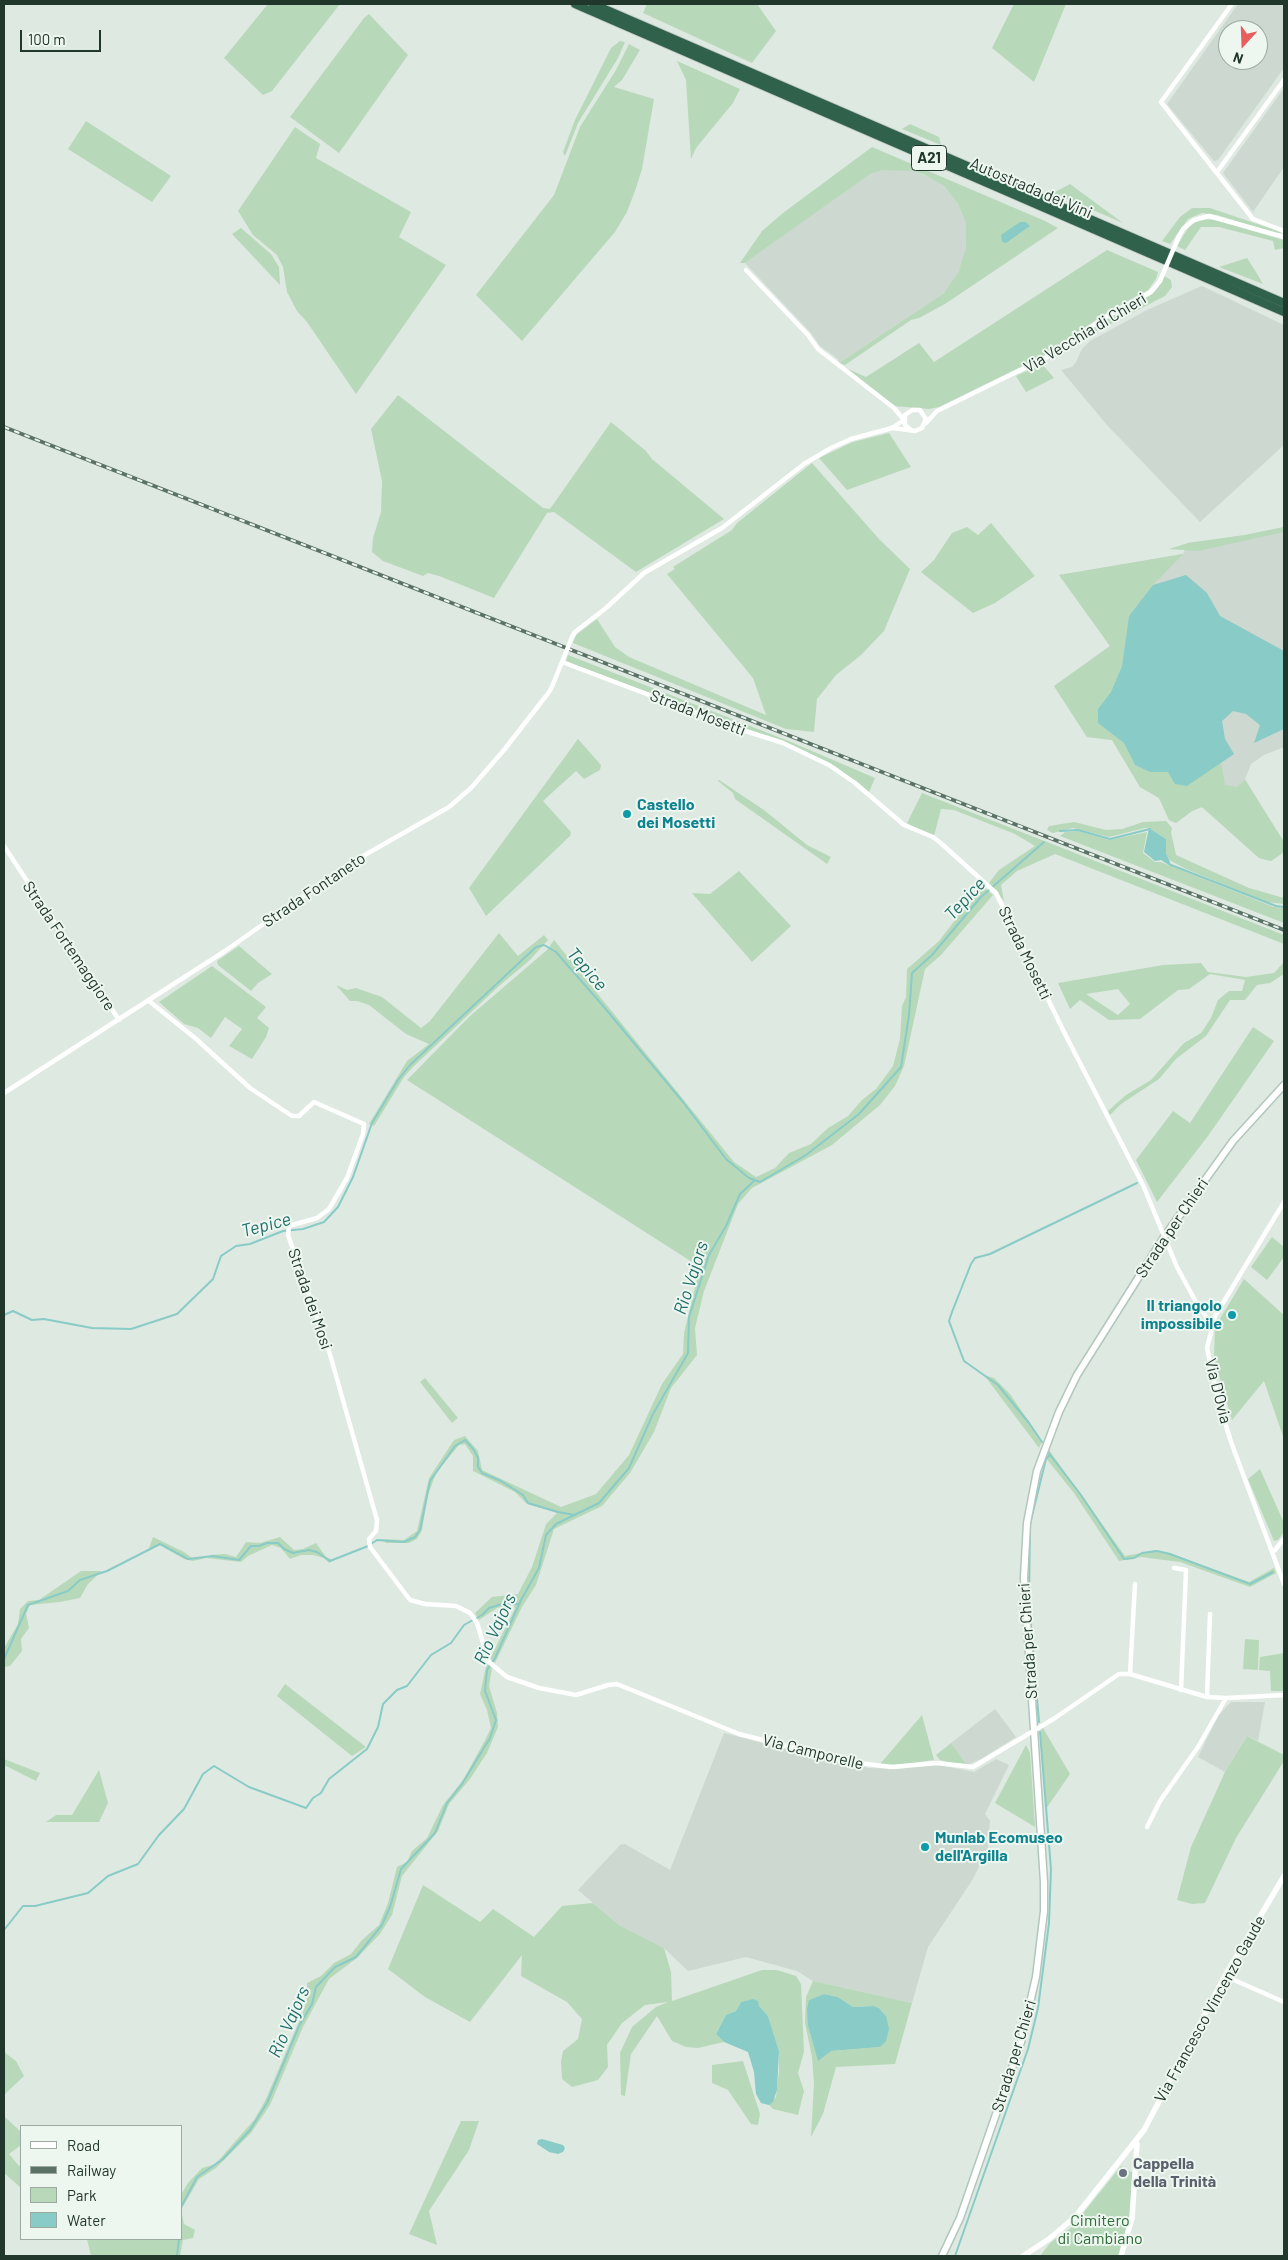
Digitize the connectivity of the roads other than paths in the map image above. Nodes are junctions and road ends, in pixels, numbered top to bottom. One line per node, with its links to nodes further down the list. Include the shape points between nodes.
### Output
1 (575, 4): 10 (highway, Autostrada dei Vini / A21)
2 (593, 4): 9 (highway, Autostrada dei Vini)
3 (1232, 4): 5 (street, via 1160,102)
4 (1284, 80): 5 (street)
5 (1217, 172): 6 (street, via 1253,219)
6 (1284, 232)
7 (1284, 237): 13 (street, Via Vecchia di Chieri, bridge, via 1209,216 1194,220 1183,229 1160,281 1151,292 1101,320 1032,366)
8 (746, 270): 11 (street, via 818,349)
9 (1284, 304)
10 (1284, 312)
11 (894, 408): 14 (street); 15 (street)
12 (920, 410): 13 (street, Via Vecchia di Chieri); 14 (street); 16 (street)
13 (937, 411): 16 (street, Via Vecchia di Chieri)
14 (908, 412): 15 (street)
15 (904, 420): 17 (street); 18 (street)
16 (926, 422): 18 (street, via 919,430)
17 (892, 428): 18 (street); 19 (street, Strada Fontaneto, bridge, via 851,439 804,464 722,528 644,573 574,632)
18 (911, 430)
19 (562, 662): 21 (street, Strada Fontaneto, via 551,689 534,711 470,788 449,807 349,864); 27 (street, Strada Mosetti, via 783,743 829,764 904,825 933,837 988,885 996,893 1143,1186)
20 (4, 846): 22 (street, Strada Fortemaggiore)
21 (148, 1001): 22 (street, Strada Fontaneto); 35 (street, Strada dei Mosi, via 250,1088 292,1116 299,1116 314,1102 364,1124 346,1178 329,1209 317,1218 288,1226 288,1235 329,1351 377,1520 376,1531 369,1539 370,1547 410,1600 464,1609 474,1616)
22 (119, 1020): 24 (street, Strada Fontaneto)
23 (1284, 1084): 27 (main road, Strada per Chieri, via 1233,1141)
24 (4, 1093)
25 (1284, 1202): 26 (street, Via D'Ovia)
26 (1283, 1209): 28 (street, Via D'Ovia)
27 (1164, 1237): 28 (street, Strada Mosetti, via 1188,1288); 41 (main road, Strada per Chieri, via 1077,1375 1058,1412 1037,1471 1027,1522 1024,1578)
28 (1211, 1324): 30 (street, Via D'Ovia, via 1207,1348 1218,1399 1249,1494)
29 (1284, 1539): 30 (street)
30 (1274, 1551): 33 (street, Via D'Ovia)
31 (1174, 1568): 37 (street, via 1186,1570)
32 (1135, 1584): 36 (street)
33 (1284, 1584)
34 (1210, 1614): 39 (street)
35 (482, 1641): 41 (street, Via Camporelle, via 489,1662 507,1677 576,1696 617,1684 739,1734 866,1766 937,1763 973,1767)
36 (1130, 1674): 37 (street); 41 (street, Via Camporelle, via 1118,1674 1108,1679 1055,1718)
37 (1181, 1690): 39 (street)
38 (1284, 1695): 40 (street)
39 (1207, 1697): 40 (street)
40 (1226, 1698): 42 (street)
41 (1034, 1729): 47 (main road, Strada per Chieri, via 1044,1882 1036,1977 1021,2042 960,2218)
42 (1147, 1827)
43 (1284, 1876): 44 (street, Via Francesco Vincenzo Gaude)
44 (1225, 1976): 45 (street); 46 (street, Via Francesco Vincenzo Gaude)
45 (1284, 2002)
46 (1136, 2141): 48 (street, Via Francesco Vincenzo Gaude, via 1075,2217); 49 (street, via 1132,2218)
47 (942, 2256)
48 (1023, 2256)
49 (1121, 2256)

